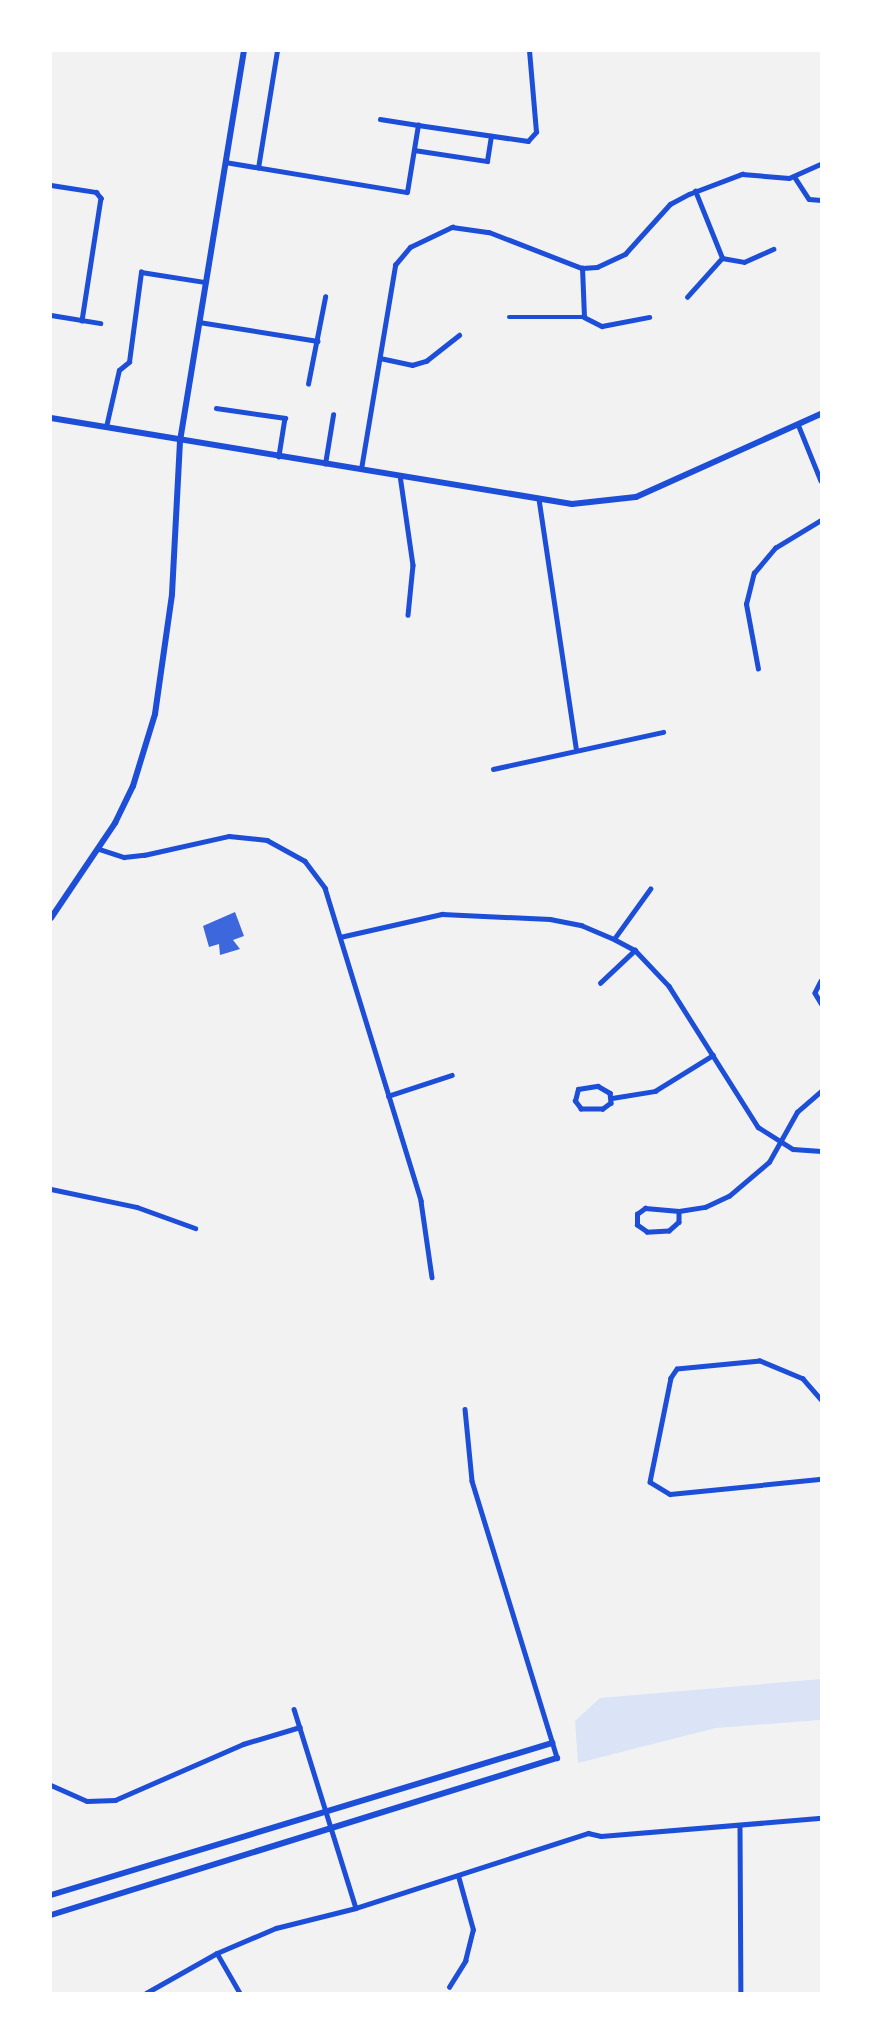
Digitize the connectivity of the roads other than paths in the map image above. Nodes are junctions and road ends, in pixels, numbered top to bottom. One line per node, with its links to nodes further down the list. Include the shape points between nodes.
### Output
1 (244, 51): 8 (street)
2 (277, 51): 10 (street)
3 (529, 51): 6 (street, via 536,132 528,141)
4 (380, 119): 5 (street)
5 (418, 125): 6 (street); 7 (street)
6 (491, 136): 7 (street, via 487,161)
7 (414, 150): 10 (street, via 407,191)
8 (224, 162): 10 (street); 18 (street)
9 (821, 163): 11 (street)
10 (258, 168)
11 (794, 176): 13 (street, via 742,174); 14 (street, via 809,198)
12 (51, 185): 25 (street, via 96,192 101,204)
13 (695, 191): 16 (street); 17 (street, via 670,204 625,254)
14 (821, 200)
15 (773, 249): 16 (street, via 744,262)
16 (722, 258): 20 (street)
17 (582, 268): 23 (street); 30 (street, via 489,232 452,227 432,233 410,247 395,265)
18 (205, 282): 26 (street); 37 (street, via 141,272 129,362 119,370)
19 (324, 296): 29 (street)
20 (687, 297)
21 (51, 315): 25 (street)
22 (509, 317): 23 (street)
23 (584, 317): 24 (street, via 603,326)
24 (649, 317)
25 (82, 321): 27 (street)
26 (198, 322): 29 (street); 38 (street)
27 (100, 323)
28 (459, 335): 30 (street, via 412,365)
29 (317, 341): 31 (street)
30 (380, 358): 41 (street)
31 (308, 384)
32 (216, 408): 39 (street, via 285,418)
33 (821, 414): 36 (street)
34 (333, 415): 40 (street)
35 (51, 418): 37 (street)
36 (798, 424): 43 (street); 44 (street, via 636,497 572,504)
37 (106, 427): 38 (street)
38 (180, 440): 39 (street); 51 (street, via 172,594 155,714 133,786)
39 (279, 458): 40 (street)
40 (325, 465): 41 (street)
41 (361, 470): 42 (street)
42 (400, 474): 44 (street); 46 (street, via 413,565)
43 (821, 481)
44 (539, 498): 49 (street)
45 (821, 520): 47 (street, via 775,548 754,573 746,604)
46 (408, 615)
47 (758, 669)
48 (663, 732): 49 (street)
49 (576, 747): 50 (street)
50 (494, 769)
51 (99, 849): 53 (street); 54 (street, via 124,857 217,836 267,840 292,850 325,888)
52 (650, 889): 55 (street)
53 (51, 918)
54 (340, 937): 55 (street, via 442,914 550,919 581,925); 63 (street)
55 (614, 939): 56 (street)
56 (635, 950): 58 (street); 60 (street, via 669,986)
57 (821, 981): 59 (street, via 815,993)
58 (600, 983)
59 (821, 1003)
60 (713, 1055): 64 (street, via 655,1091); 65 (street, via 758,1127)
61 (452, 1075): 63 (street)
62 (821, 1091): 65 (street, via 797,1112)
63 (388, 1096): 70 (street, via 421,1201)
64 (612, 1098): 64 (street, via 598,1086 584,1087 575,1097 584,1111 603,1109)
65 (782, 1143): 66 (street); 68 (street, via 769,1162 729,1196 705,1207)
66 (821, 1152)
67 (51, 1189): 69 (street, via 138,1207)
68 (679, 1211): 68 (street, via 645,1208 637,1214 637,1225 647,1232 669,1231 679,1222)
69 (195, 1228)
70 (432, 1278)
71 (821, 1400): 73 (street, via 803,1379 760,1361 677,1369 671,1378 650,1482 670,1494)
72 (465, 1409): 76 (street, via 472,1481)
73 (821, 1479)
74 (293, 1709): 75 (street)
75 (300, 1727): 78 (street, via 243,1744 114,1800 87,1801); 79 (street)
76 (552, 1743): 77 (street); 79 (street)
77 (557, 1758): 82 (street)
78 (51, 1785)
79 (326, 1813): 82 (street); 84 (street)
80 (821, 1818): 81 (street)
81 (740, 1825): 83 (street, via 601,1836 588,1833); 91 (street)
82 (331, 1828): 85 (street); 86 (street)
83 (458, 1876): 85 (street); 88 (street, via 473,1930 465,1961)
84 (51, 1895)
85 (356, 1908): 87 (street, via 276,1928)
86 (51, 1915)
87 (217, 1953): 89 (street); 90 (street)
88 (449, 1987)
89 (146, 1993)
90 (240, 1993)
91 (741, 1993)

